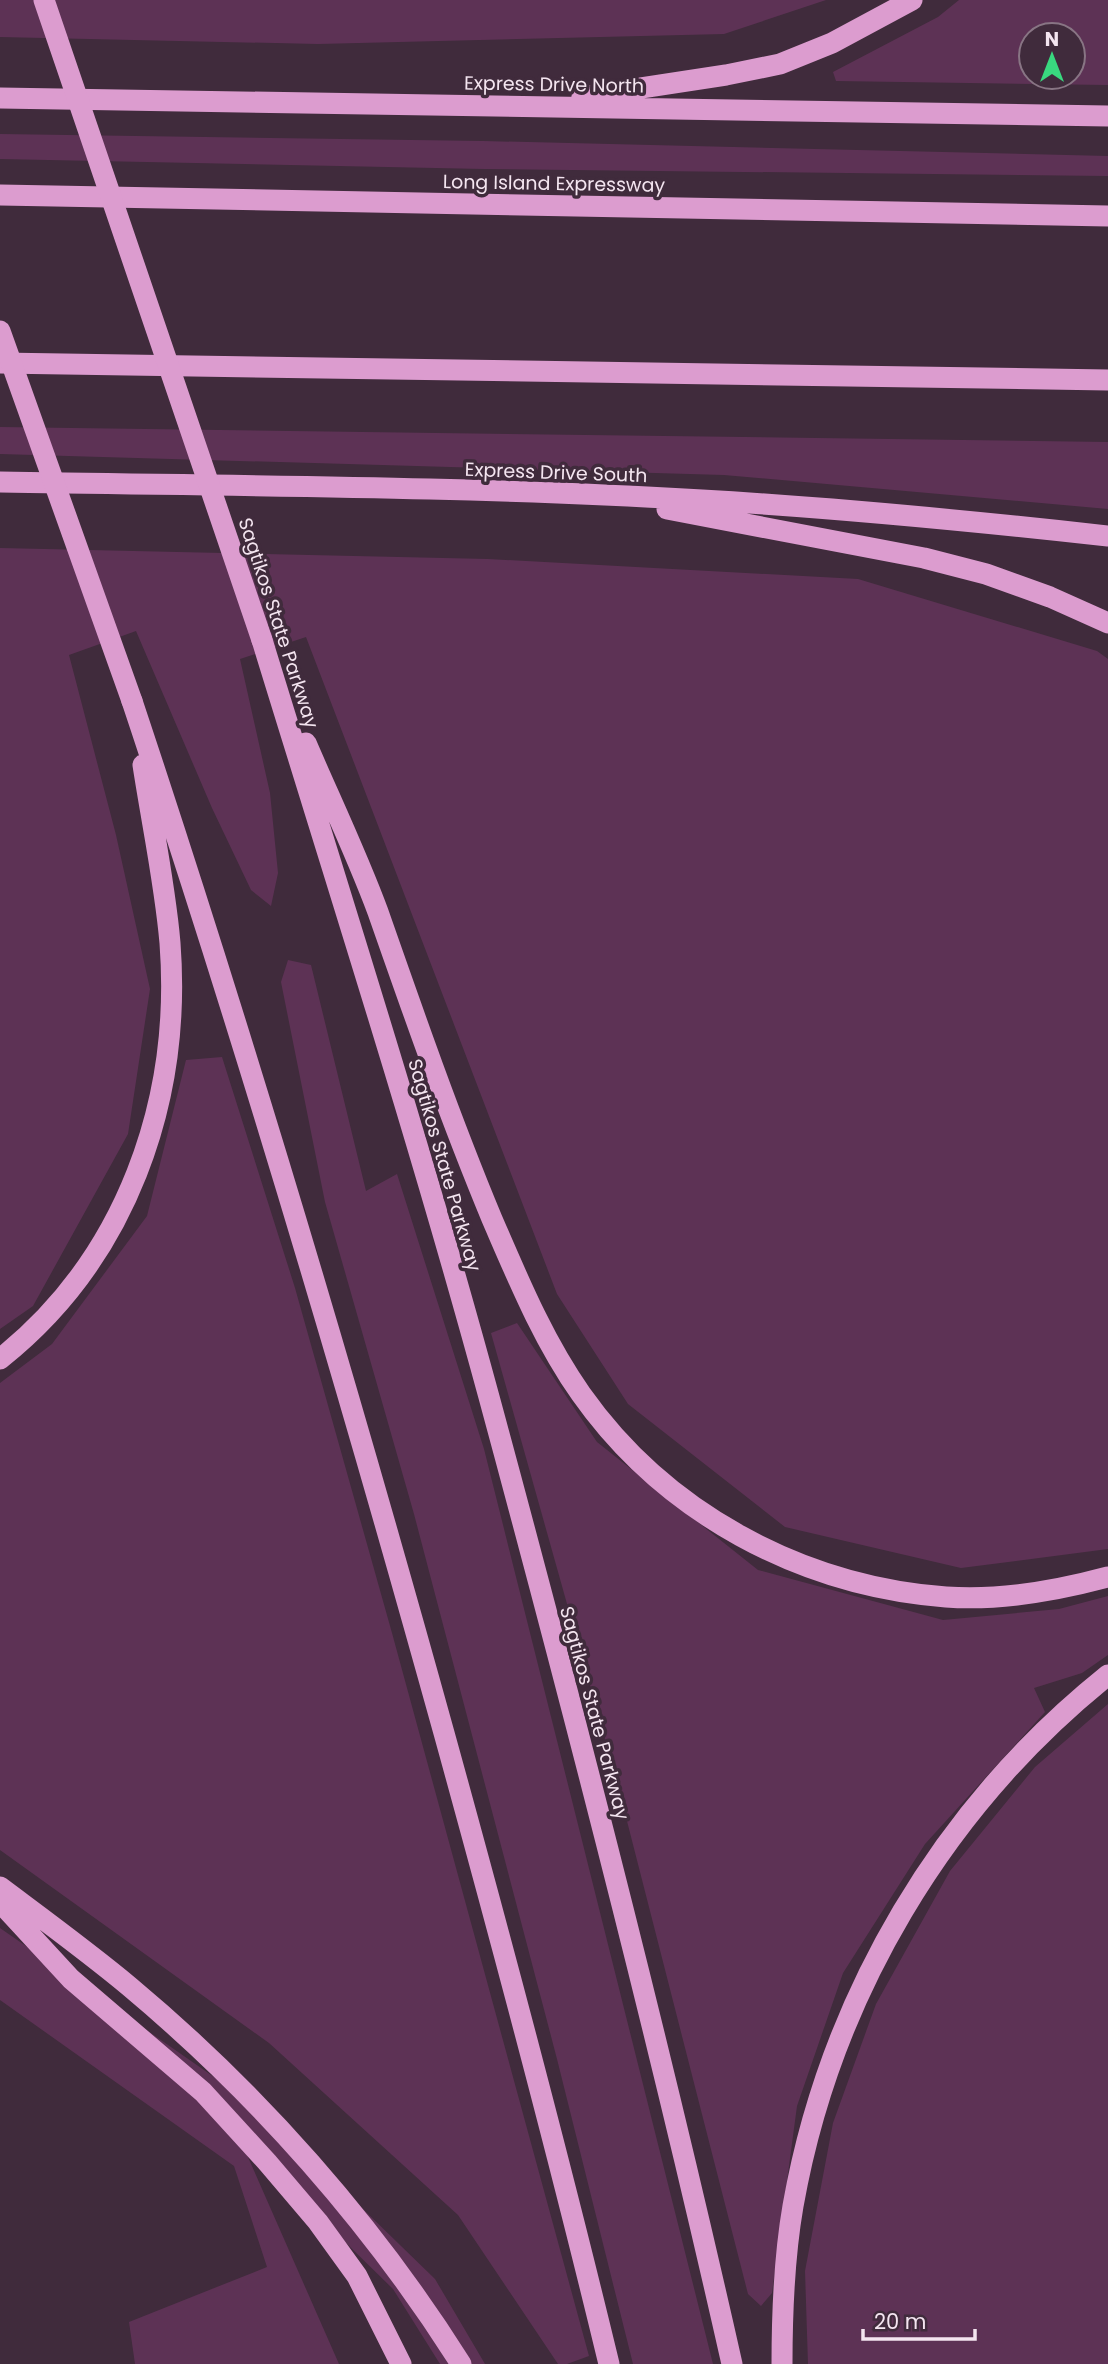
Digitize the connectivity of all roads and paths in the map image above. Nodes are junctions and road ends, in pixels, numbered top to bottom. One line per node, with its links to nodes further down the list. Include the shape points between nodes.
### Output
1 (44, 0): 15 (highway, Sagtikos State Parkway, bridge)
2 (912, 0): 4 (highway, via 832,43 780,64)
3 (0, 98): 4 (highway, Express Drive North)
4 (520, 107): 5 (highway, Express Drive North)
5 (1108, 116)
6 (0, 195): 7 (highway, Long Island Expressway)
7 (1108, 216)
8 (0, 331): 16 (highway, bridge)
9 (0, 363): 10 (highway)
10 (1108, 380)
11 (0, 482): 12 (highway, Express Drive South)
12 (600, 496): 13 (highway, Express Drive South, via 803,507); 14 (highway, via 925,558 986,574)
13 (1108, 536)
14 (1108, 623)
15 (262, 640): 18 (highway, via 377,908 452,1121 516,1274 550,1346 620,1443 705,1516 801,1566 850,1581 948,1597 1051,1590); 25 (highway, Sagtikos State Parkway, via 489,1395 648,2002)
16 (132, 701): 17 (highway, via 170,945 170,1037 164,1087 152,1134 112,1226 50,1313); 24 (highway, via 330,1329 485,1880)
17 (0, 1359)
18 (1108, 1577)
19 (1108, 1675): 26 (highway, via 1046,1730 964,1819 929,1868 868,1973 820,2094 805,2149 786,2266)
20 (0, 1887): 23 (highway, via 131,1988 242,2090 337,2194 416,2296)
21 (0, 1902): 22 (highway, via 71,1979 203,2092 267,2162 357,2276)
22 (401, 2364)
23 (461, 2364)
24 (609, 2364)
25 (732, 2364)
26 (782, 2364)

